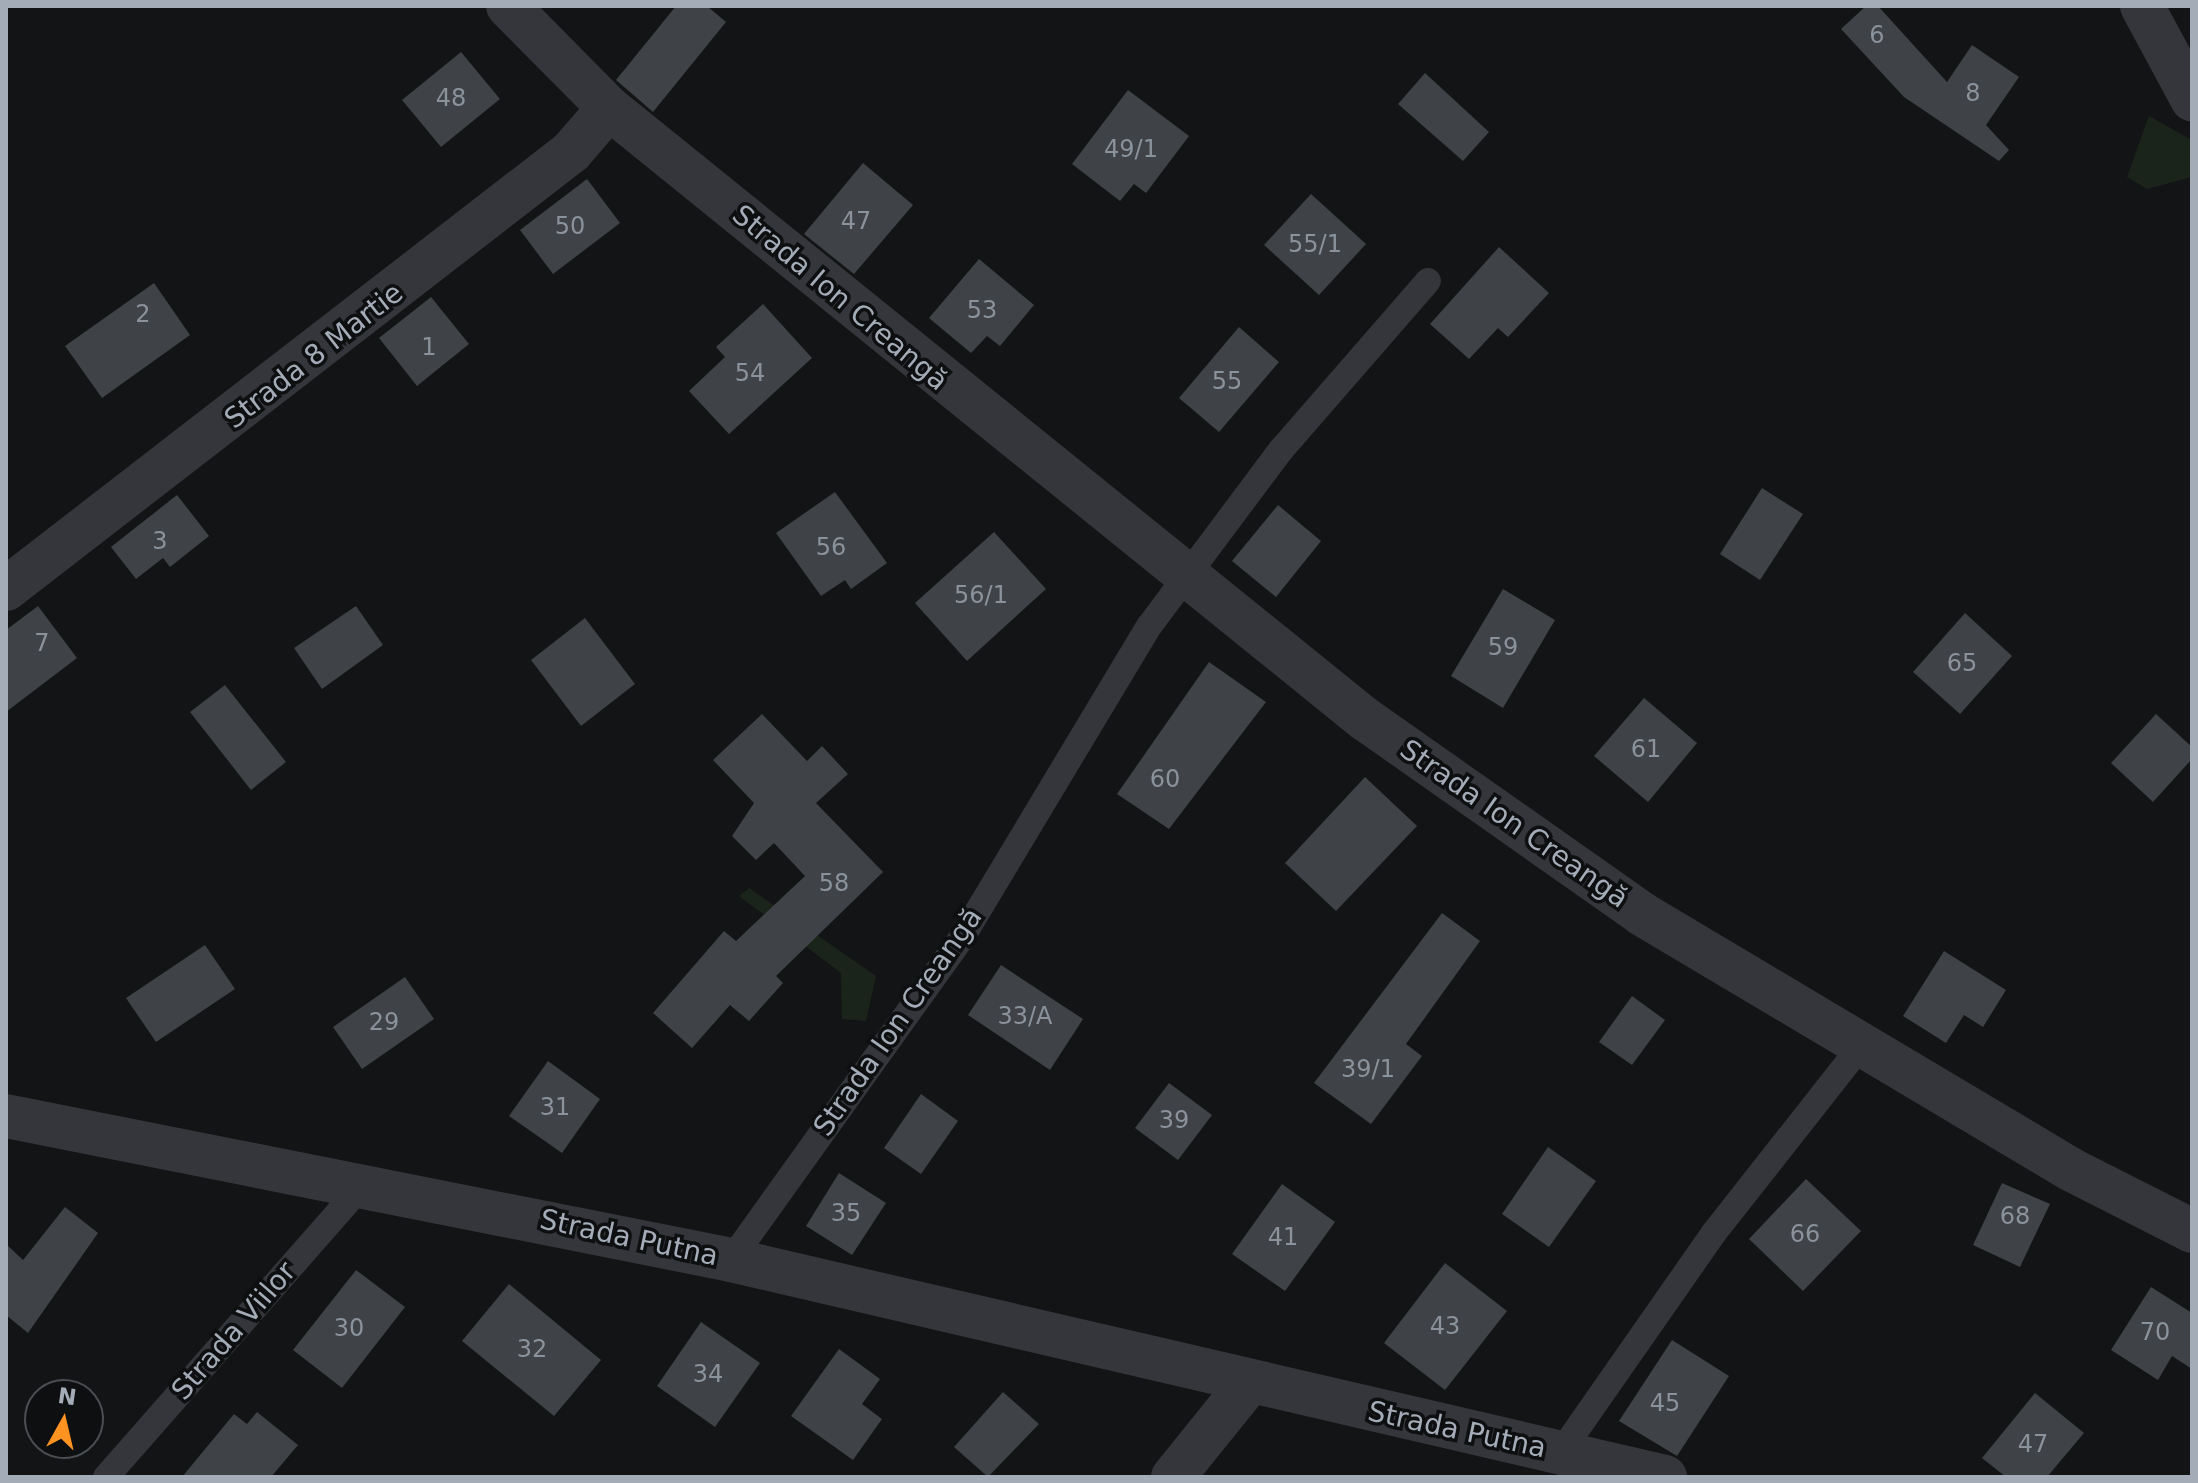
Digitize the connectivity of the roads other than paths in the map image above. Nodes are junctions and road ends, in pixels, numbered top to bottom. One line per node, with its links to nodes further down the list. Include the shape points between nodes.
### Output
1 (508, 6): 4 (street, Strada Ion Creangă)
2 (2142, 6): 3 (street)
3 (2192, 99)
4 (609, 108): 6 (street, Strada Ion Creangă); 7 (street, Strada 8 Martie, via 559,162)
5 (1428, 281): 6 (lane, Strada Ion Creangă, via 1281,450)
6 (1184, 577): 8 (street, Strada Ion Creangă, via 1365,719 1642,914); 12 (lane, Strada Ion Creangă, via 961,939)
7 (6, 589)
8 (1860, 1047): 11 (street, Strada Ion Creangă); 14 (lane, via 1713,1234)
9 (6, 1116): 10 (street, Strada Putna)
10 (363, 1184): 12 (street, Strada Putna); 15 (lane, Strada Viilor)
11 (2192, 1231)
12 (731, 1260): 13 (street, Strada Putna)
13 (1248, 1384): 14 (street, Strada Putna); 16 (street)
14 (1561, 1452): 17 (street, Strada Putna)
15 (106, 1477)
16 (1173, 1477)
17 (1665, 1477)

